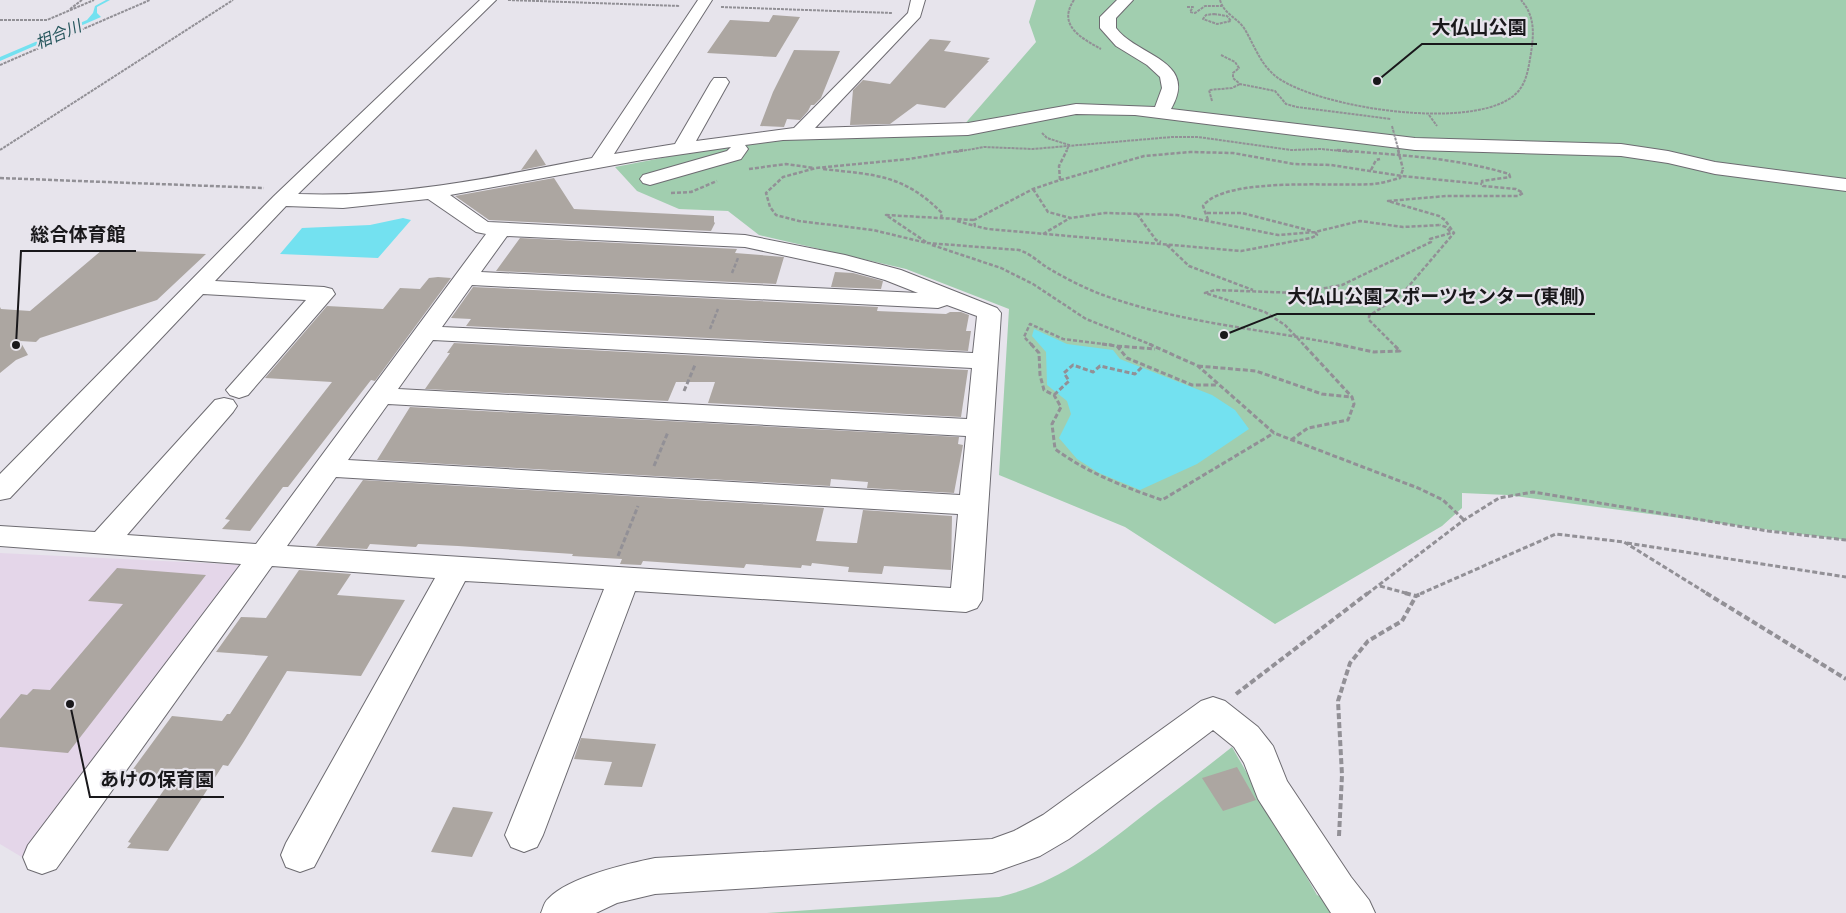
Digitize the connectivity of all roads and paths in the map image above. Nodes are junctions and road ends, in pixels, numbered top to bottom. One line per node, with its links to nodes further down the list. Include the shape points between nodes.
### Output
1 (82, 0): 14 (path)
2 (94, 0): 14 (path)
3 (150, 0): 18 (path)
4 (233, 0): 32 (path)
5 (489, 0): 45 (street)
6 (502, 0): 10 (path)
7 (1126, 0): 24 (street, via 1108,17 1108,28 1118,40 1169,78 1170,91)
8 (1220, 0): 12 (path)
9 (1520, 0): 25 (path, via 1533,16 1526,81 1522,90 1512,99 1497,105)
10 (703, 3): 13 (path); 33 (street)
11 (1187, 6): 12 (path, via 1193,7 1190,12 1195,13 1205,6)
12 (1222, 6): 15 (path)
13 (917, 7): 28 (street)
14 (66, 12): 16 (path, via 47,20)
15 (1230, 18): 15 (path, via 1231,21 1222,24 1202,18 1214,14); 23 (path, via 1242,26 1262,65 1282,81 1339,102)
16 (0, 20)
17 (1221, 55): 20 (path, via 1235,62 1239,68 1233,73)
18 (0, 65)
19 (720, 82): 31 (street)
20 (1240, 84): 21 (path, via 1208,90); 26 (path, via 1275,90 1286,104 1334,114)
21 (1214, 103)
22 (1054, 112): 24 (street, via 1101,108); 28 (street, via 968,129); 30 (path, via 1052,126 1041,134)
23 (1389, 112): 25 (path); 26 (path)
24 (1160, 113): 42 (street, via 1415,144 1621,150 1715,168)
25 (1429, 114): 27 (path)
26 (1390, 119): 36 (path, bridge)
27 (1436, 125)
28 (801, 132): 29 (street)
29 (742, 140): 31 (street); 39 (street, via 734,156)
30 (1069, 145): 34 (path, via 1033,149 984,147 909,160); 40 (path, via 1059,162 1056,174); 41 (path, via 1198,137 1277,149 1418,156 1486,167 1510,176 1482,181)
31 (682, 148): 33 (street)
32 (0, 150)
33 (599, 162): 44 (street, via 530,177)
34 (816, 168): 35 (path, via 786,164); 48 (path, via 874,175 909,185 942,213); 59 (path, via 783,177 766,193 776,215 874,230)
35 (748, 170)
36 (1402, 176): 40 (path, via 1331,165 1294,164 1233,153 1190,152 1144,156); 41 (path); 47 (path, via 1376,184 1255,186 1232,190 1208,199 1203,206)
37 (0, 178): 45 (path)
38 (723, 178): 39 (path, via 680,194 659,188)
39 (650, 179)
40 (1060, 180): 43 (path)
41 (1482, 185): 54 (path, via 1516,189 1523,193 1518,196 1446,196 1388,201 1439,216)
42 (1846, 185)
43 (1033, 188): 49 (path, via 1048,212); 51 (path)
44 (432, 192): 45 (street, via 370,201); 56 (street, via 484,228)
45 (286, 195): 62 (street)
46 (1136, 213): 49 (path); 52 (path); 60 (path, via 1156,240)
47 (1207, 213): 52 (path); 57 (path, via 1242,214)
48 (941, 218): 50 (path); 59 (path, via 886,215)
49 (1071, 218): 58 (path)
50 (952, 219): 51 (path); 55 (path)
51 (974, 220): 55 (path)
52 (1208, 220): 57 (path, via 1271,235)
53 (1440, 225): 54 (path); 57 (path, via 1403,227 1360,221); 63 (path, via 1450,233 1435,236 1431,242 1342,285 1298,293)
54 (1447, 225): 66 (path, via 1454,233 1432,260 1402,294 1369,316 1369,320 1400,351 1374,352)
55 (975, 226): 58 (path)
56 (500, 230): 61 (street); 64 (street, via 745,241 874,270)
57 (1315, 232): 60 (path, via 1315,237 1250,250)
58 (1042, 234): 60 (path)
59 (927, 243): 66 (path, via 1019,250 1103,295 1192,321); 68 (path, via 1001,268 1033,284 1086,319)
60 (1166, 244): 63 (path, via 1189,266)
61 (466, 278): 64 (street); 65 (street)
62 (199, 287): 80 (street); 86 (street, via 324,294)
63 (1256, 291): 66 (path, via 1205,292 1209,296 1265,312 1285,325)
64 (964, 302): 69 (street, via 989,313)
65 (427, 333): 69 (street); 74 (street)
66 (1292, 335): 75 (path)
67 (1117, 346): 68 (path); 70 (path, via 1127,358); 73 (path, via 1063,339 1030,324 1024,337 1039,353 1044,390)
68 (1158, 349): 71 (path)
69 (983, 361): 76 (street)
70 (1144, 366): 72 (path, via 1192,385); 73 (path, via 1135,374 1100,366 1093,372 1073,365 1064,373 1068,381)
71 (1198, 366): 72 (path); 75 (path, via 1231,366 1274,376 1320,395)
72 (1219, 385): 77 (path)
73 (1054, 395): 77 (path, via 1061,408 1052,424 1054,449 1080,468 1162,500)
74 (381, 396): 76 (street); 79 (street)
75 (1352, 397): 78 (path, via 1354,404 1348,420 1308,428)
76 (978, 428): 81 (street)
77 (1274, 433): 78 (path)
78 (1290, 440): 82 (path, via 1426,492 1443,500)
79 (328, 468): 81 (street); 87 (street)
80 (0, 491)
81 (973, 505): 90 (street, via 966,600)
82 (1464, 520): 84 (path, via 1507,495 1533,492 1768,531); 91 (path)
83 (0, 536): 86 (street)
84 (1846, 540)
85 (1624, 542): 89 (path); 92 (path, via 1556,534); 93 (path)
86 (103, 543): 87 (street)
87 (264, 555): 88 (street); 98 (street)
88 (456, 569): 90 (street); 97 (street)
89 (1846, 577)
90 (624, 579): 95 (street)
91 (1380, 586): 92 (path); 94 (path)
92 (1416, 596): 96 (path, via 1402,621 1368,641 1350,663 1338,702 1342,775)
93 (1846, 679)
94 (1213, 711): 99 (street, via 1056,827 1026,844 992,856 655,876 611,885 583,897); 100 (street, via 1246,737 1260,757 1271,788)
95 (524, 834)
96 (1339, 842)
97 (300, 855)
98 (42, 857)
99 (561, 913)
100 (1355, 913)

